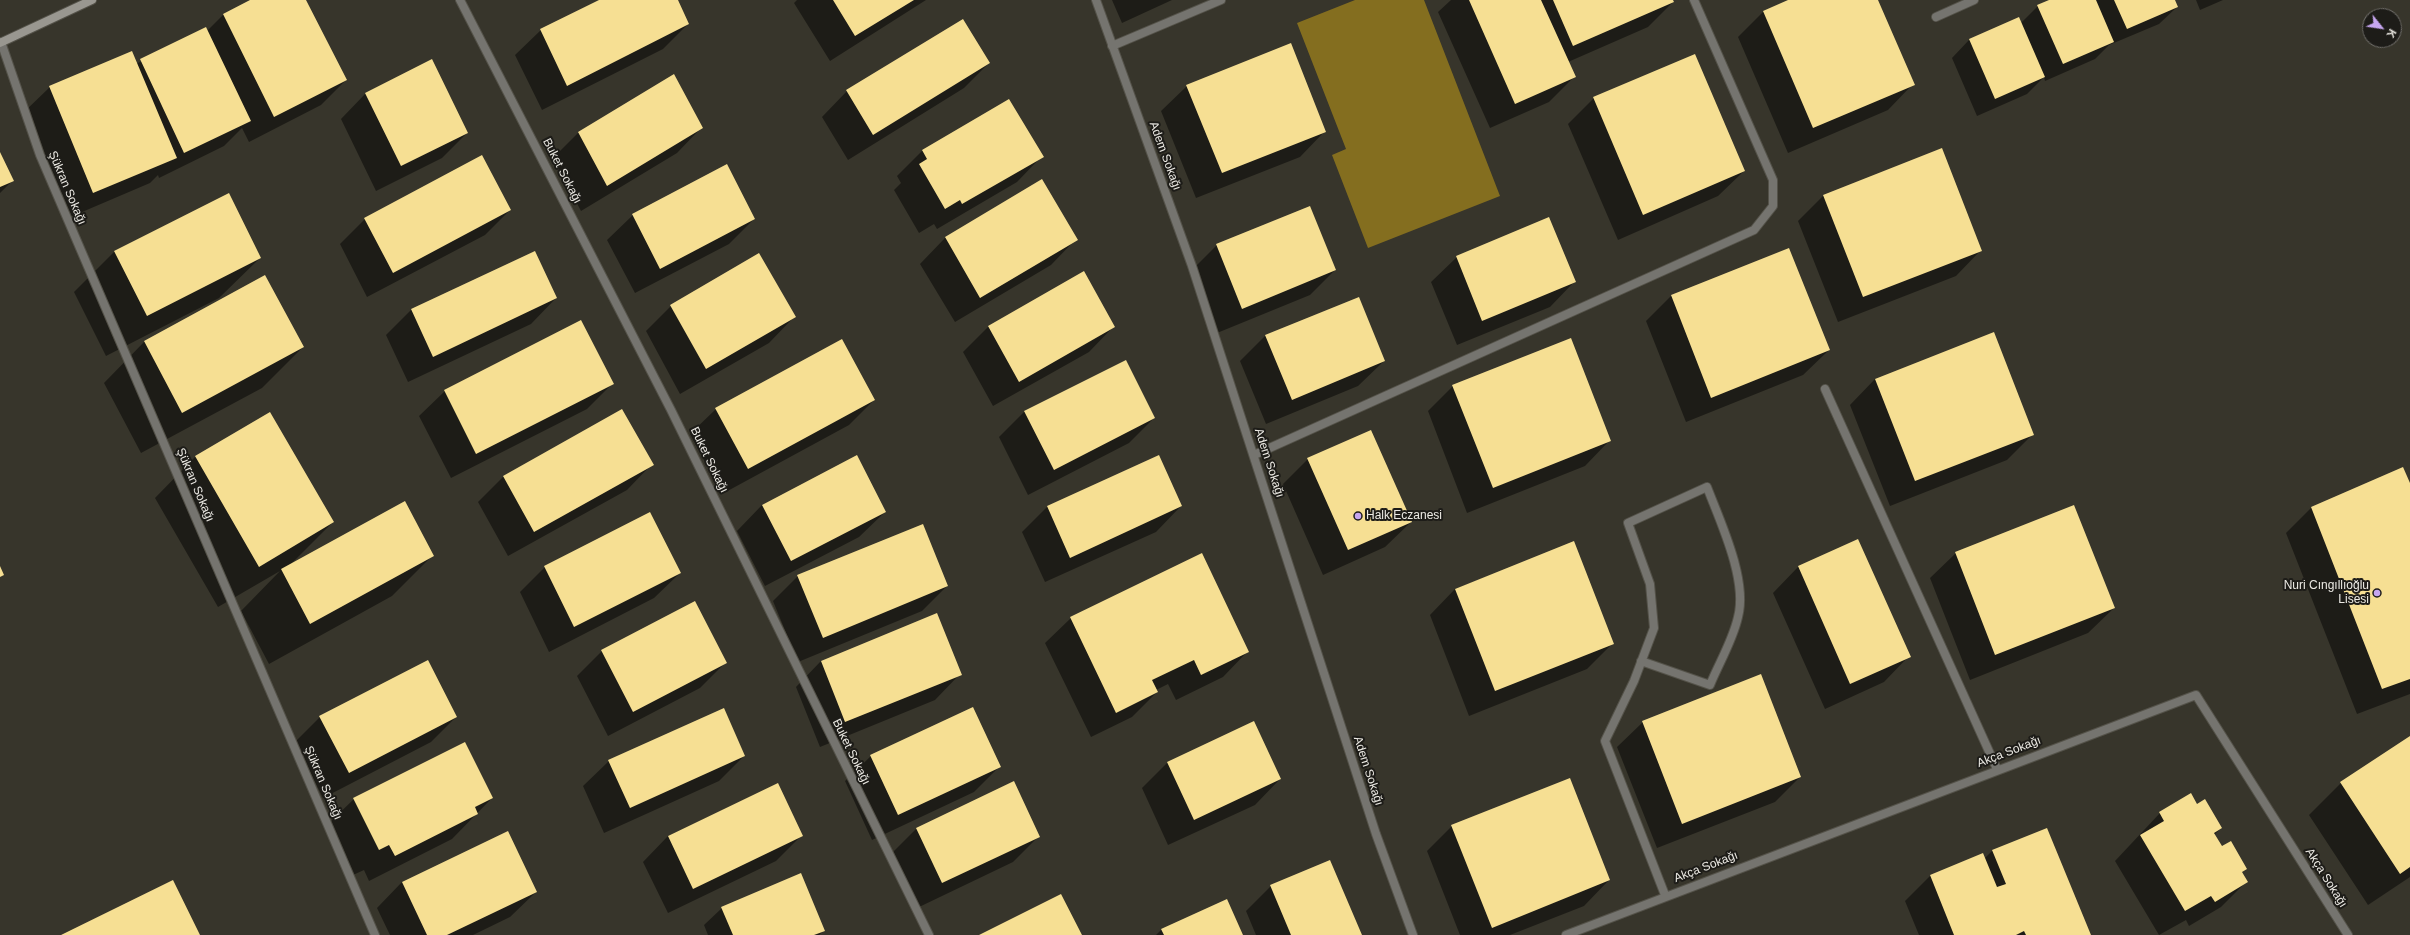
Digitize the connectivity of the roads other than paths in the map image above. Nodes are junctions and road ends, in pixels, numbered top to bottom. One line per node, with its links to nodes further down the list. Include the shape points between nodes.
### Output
1 (92, 0): 8 (street)
2 (460, 0): 16 (street, Buket Sokağı, via 672,410)
3 (1096, 0): 9 (street, Adem Sokağı)
4 (1222, 0): 9 (street)
5 (1694, 0): 11 (street, via 1774,180 1773,206 1754,230)
6 (1974, 0): 7 (street)
7 (1936, 17)
8 (0, 43): 15 (street, Şükran Sokağı, via 40,155)
9 (1112, 46): 11 (street, Adem Sokağı, via 1192,266)
10 (1825, 389): 13 (street)
11 (1254, 455): 17 (street, Adem Sokağı, via 1376,834)
12 (1641, 661): 12 (street, via 1654,628 1650,584 1628,523 1707,487 1733,552 1739,590 1739,616 1710,685); 14 (street, via 1605,741)
13 (1997, 769): 14 (street, Akça Sokağı); 19 (street, Akça Sokağı, via 2196,695)
14 (1665, 895): 18 (street, Akça Sokağı)
15 (375, 935)
16 (929, 935)
17 (1413, 935)
18 (1566, 935)
19 (2348, 935)

